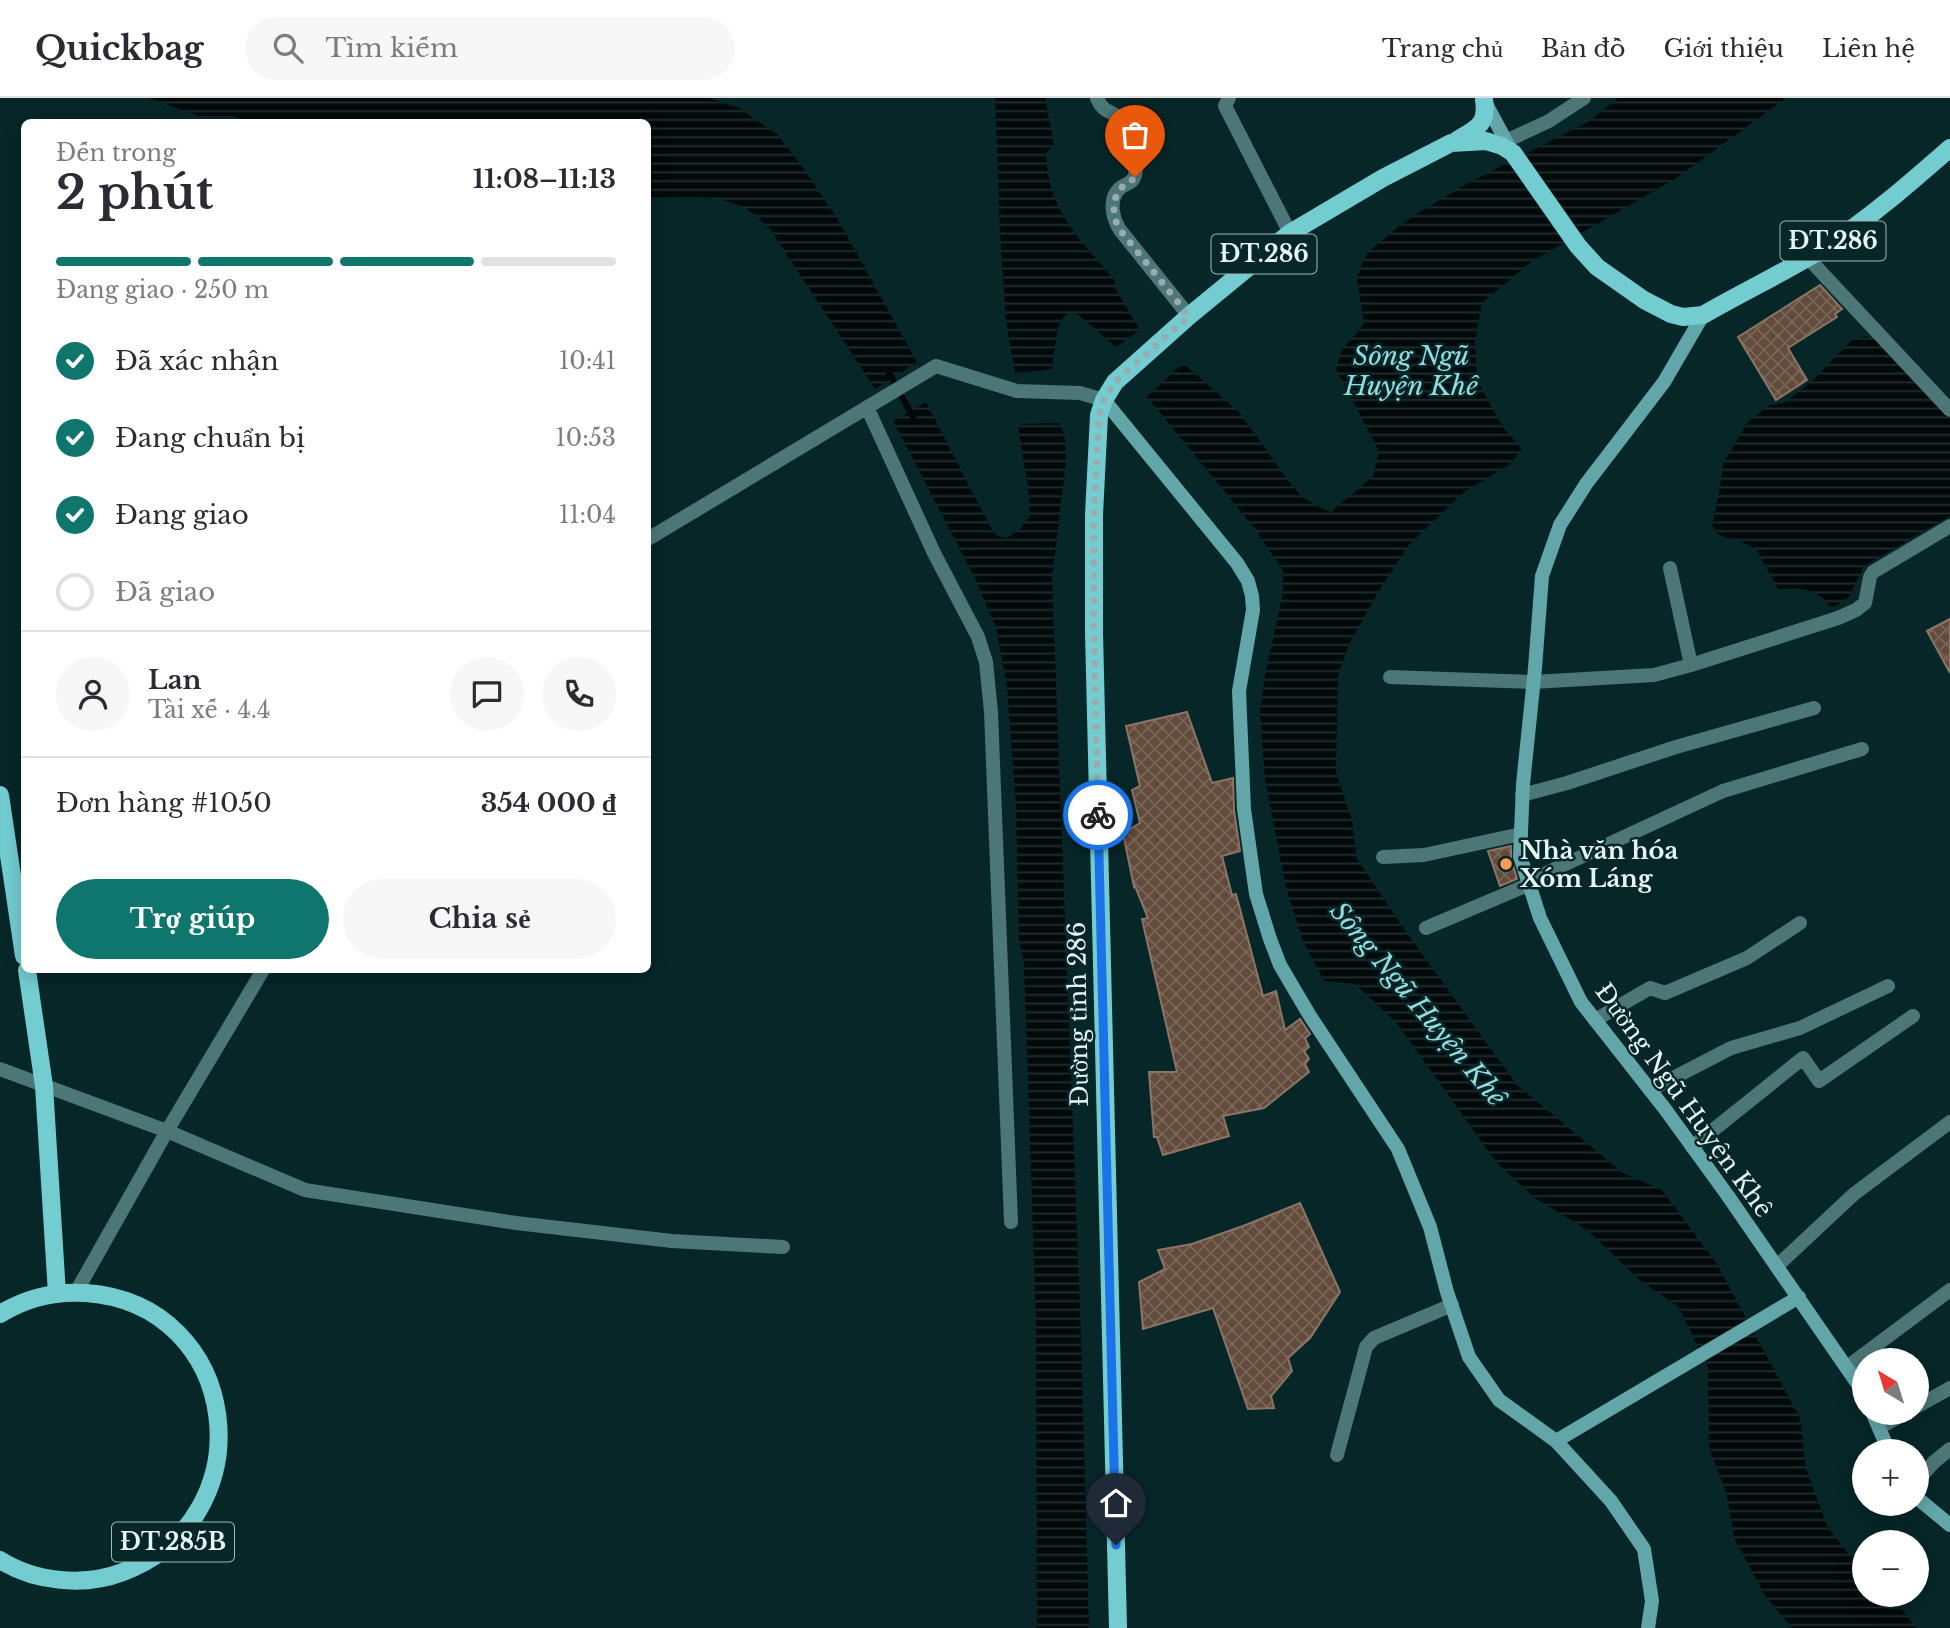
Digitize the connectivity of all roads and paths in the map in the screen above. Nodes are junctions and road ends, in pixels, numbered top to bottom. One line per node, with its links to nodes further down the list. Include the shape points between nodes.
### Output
1 (1097, 98): 11 (street, via 1105,111 1125,121 1136,167 1135,177 1115,198 1114,221)
2 (1228, 98): 8 (street, via 1225,106)
3 (1483, 99): 5 (main road, ĐT.286, via 1486,113 1482,122); 6 (street)
4 (1577, 100): 6 (street)
5 (1451, 144): 6 (main road, ĐT.286, via 1486,141); 8 (main road, ĐT.286)
6 (1510, 147): 10 (main road, via 1597,267 1657,307 1683,317)
7 (1950, 148): 9 (main road, ĐT.286, via 1863,220)
8 (1290, 233): 11 (main road, ĐT.286)
9 (1807, 257): 10 (main road, ĐT.286); 14 (street)
10 (1703, 315): 20 (street, Đường Ngũ Huyện Khê, via 1664,382 1560,525 1542,576)
11 (1189, 316): 12 (main road, ĐT.286, via 1115,382)
12 (1104, 400): 13 (street, via 1080,393 1017,391 936,366); 49 (street, via 1248,581 1253,610 1240,682 1240,730 1244,809 1256,894 1280,965 1398,1149 1430,1227); 66 (main road, Đường tỉnh 286 / ĐT.286, via 1099,415 1094,514 1094,632)
13 (873, 403): 16 (street); 42 (street, via 934,553 978,637 986,662)
14 (1950, 410)
15 (1950, 526): 18 (street, via 1873,572 1865,603 1856,610)
16 (651, 537)
17 (1670, 568): 18 (street)
18 (1691, 665): 20 (street, via 1654,675)
19 (1390, 677): 20 (street)
20 (1534, 682): 24 (street, Đường Ngũ Huyện Khê)
21 (1814, 708): 24 (street)
22 (1862, 749): 27 (street, via 1723,791)
23 (0, 794): 30 (main road)
24 (1522, 795): 25 (street, Đường Ngũ Huyện Khê)
25 (1521, 834): 26 (street, via 1424,855); 27 (street, Đường Ngũ Huyện Khê, via 1520,856)
26 (1383, 857)
27 (1529, 883): 29 (street); 35 (street, Đường Ngũ Huyện Khê, via 1540,918 1581,1002)
28 (1800, 923): 35 (street, via 1748,958 1665,993 1650,988)
29 (1426, 928)
30 (21, 936)
31 (27, 973): 37 (main road)
32 (261, 973): 40 (street)
33 (1888, 985): 38 (street, via 1800,1028 1731,1048)
34 (1913, 1016): 41 (street, via 1819,1081 1803,1058)
35 (1595, 1020): 38 (street, Đường Ngũ Huyện Khê)
36 (0, 1069): 37 (street)
37 (44, 1086): 40 (street); 47 (main road)
38 (1650, 1090): 41 (street, Đường Ngũ Huyện Khê)
39 (1950, 1122): 44 (street, via 1854,1194)
40 (167, 1131): 43 (street, via 305,1191 516,1223 671,1241); 46 (street)
41 (1692, 1147): 44 (street, Đường Ngũ Huyện Khê)
42 (1011, 1222)
43 (783, 1247)
44 (1777, 1266): 48 (street, Đường Ngũ Huyện Khê)
45 (1950, 1290): 51 (street)
46 (76, 1292): 47 (main road, ĐT.285B); 65 (main road, ĐT.285B, via 130,1303 161,1320 185,1343 204,1370 215,1402 220,1434 216,1468 205,1499 187,1527 163,1550 134,1567 103,1578 69,1581 36,1575)
47 (57, 1294): 50 (main road, ĐT.285B)
48 (1799, 1297): 51 (street, Đường Ngũ Huyện Khê); 59 (street)
49 (1452, 1305): 59 (street, via 1469,1357 1499,1400); 61 (street, via 1374,1338 1366,1347)
50 (0, 1314)
51 (1847, 1367): 52 (street, Đường Ngũ Huyện Khê)
52 (1852, 1375)
53 (1950, 1388): 54 (street)
54 (1929, 1400)
55 (1878, 1425): 57 (street)
56 (1884, 1425): 57 (street)
57 (1879, 1428): 58 (street)
58 (1884, 1439)
59 (1556, 1441): 67 (street, via 1611,1501 1644,1549 1652,1601)
60 (1950, 1449): 62 (street)
61 (1337, 1455)
62 (1929, 1468)
63 (1929, 1508): 64 (street)
64 (1950, 1525)
65 (0, 1560)
66 (1118, 1628)
67 (1648, 1628)

